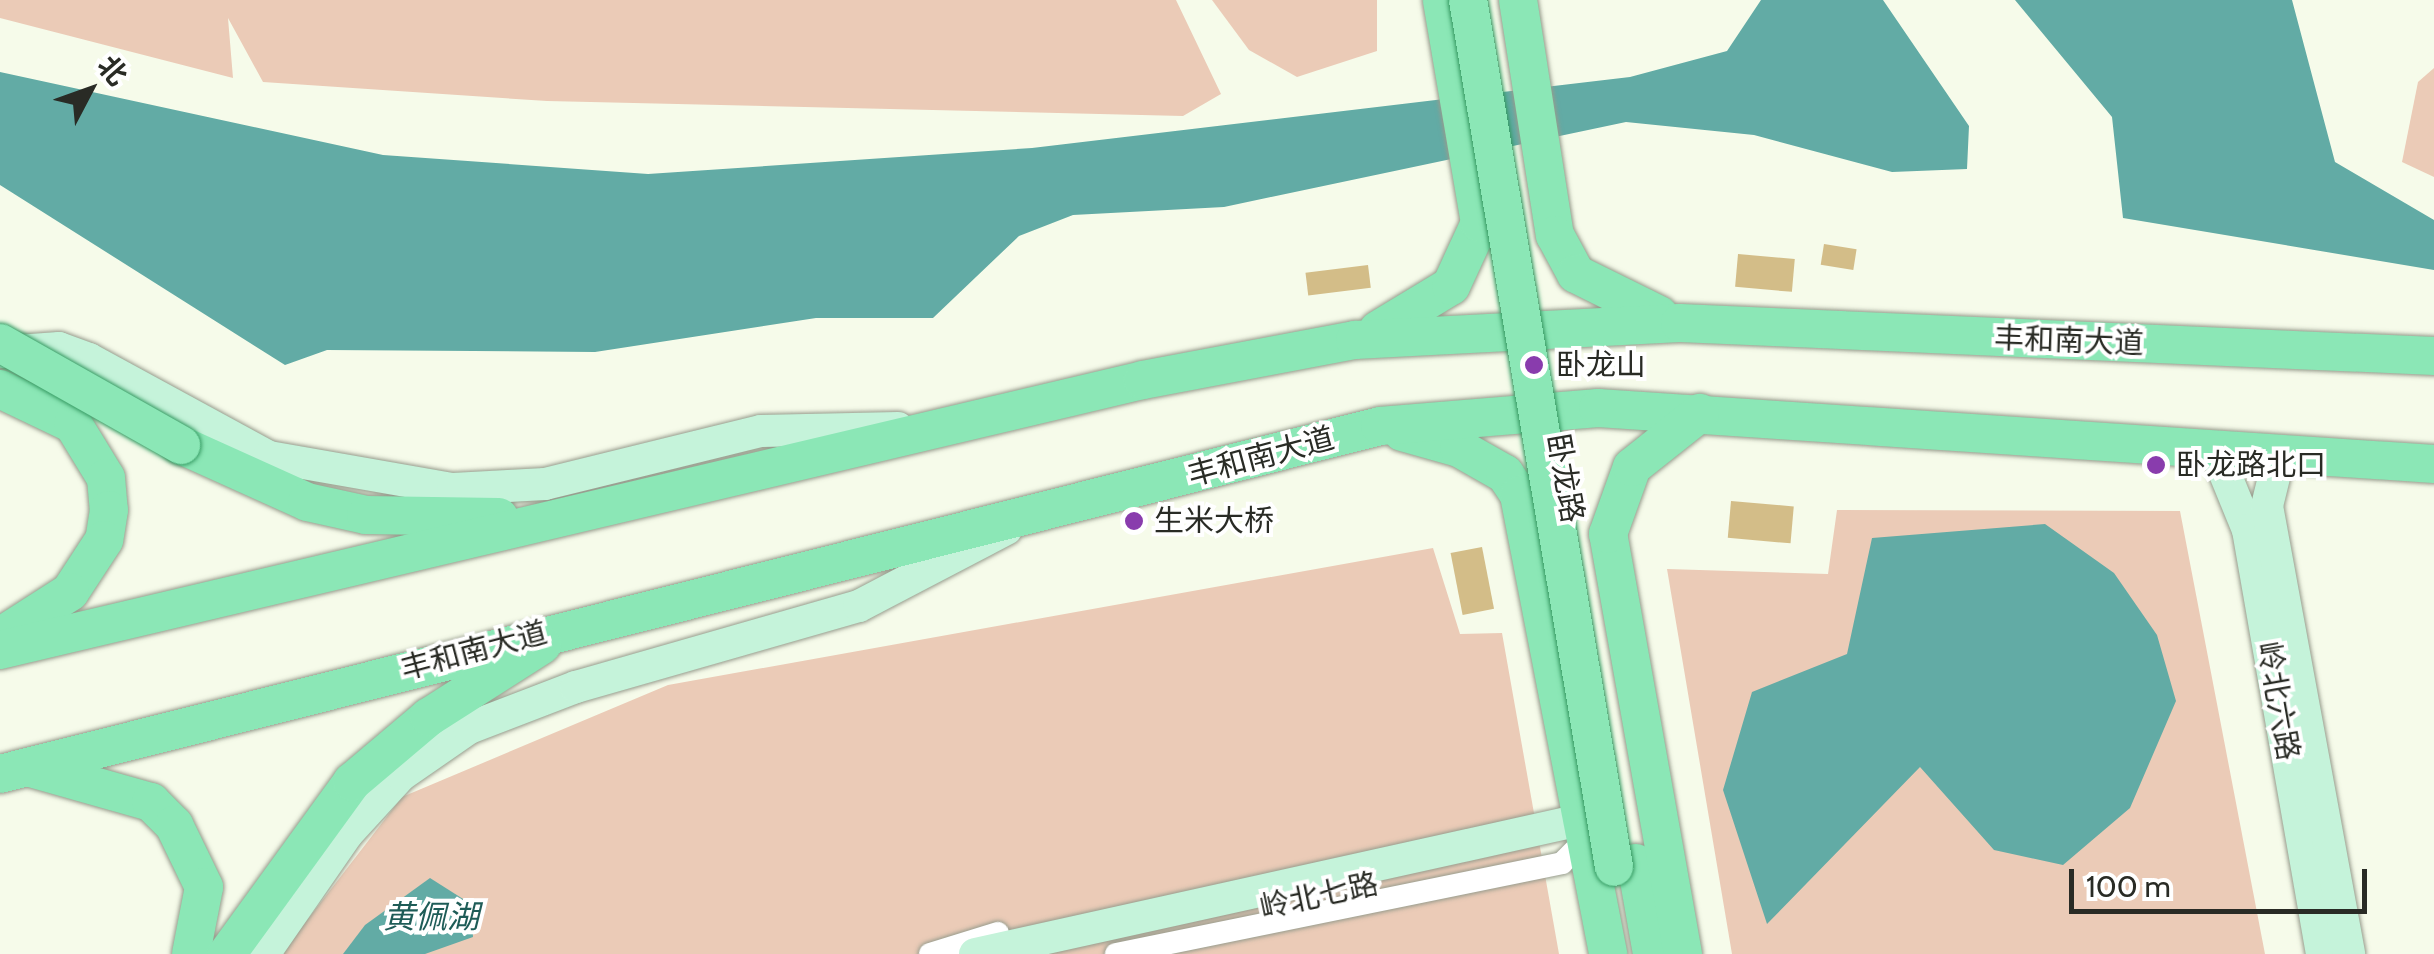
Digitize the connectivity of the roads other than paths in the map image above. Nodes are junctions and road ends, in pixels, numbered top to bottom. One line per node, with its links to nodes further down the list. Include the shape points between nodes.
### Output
1 (1442, 0): 6 (main road, via 1480,223 1451,286 1416,314)
2 (1468, 0): 24 (main road, 卧龙路, bridge)
3 (1487, 0): 24 (main road, 卧龙路)
4 (1518, 0): 5 (main road, via 1555,235 1576,274)
5 (1680, 323): 6 (main road, 丰和南大道); 9 (main road, 丰和南大道)
6 (1355, 340): 13 (main road, 丰和南大道)
7 (0, 344): 17 (main road, bridge, via 250,482 366,515 486,518)
8 (0, 353): 13 (street, via 60,348 89,358 269,457 453,489 545,484 761,430)
9 (2434, 356)
10 (0, 389): 20 (main road, via 74,424 106,478 104,540 89,566 70,592)
11 (1700, 414): 12 (main road, 丰和南大道, via 1598,408); 14 (main road, 丰和南大道); 35 (main road, 卧龙路, via 1632,466 1608,534)
12 (1380, 426): 18 (main road, 丰和南大道); 23 (main road, 卧龙路, via 1460,448 1504,474 1519,495)
13 (942, 428): 17 (main road, 丰和南大道)
14 (2217, 454): 15 (main road, 丰和南大道); 36 (street, 岭北六路, via 2248,530)
15 (2278, 457): 16 (main road, 丰和南大道); 37 (street, 岭北六路, via 2267,506)
16 (2434, 464)
17 (635, 500): 21 (main road, 丰和南大道)
18 (1036, 513): 19 (main road, 丰和南大道); 27 (street, via 859,606 576,687 469,728 401,774 347,834)
19 (572, 626): 22 (main road, 丰和南大道); 26 (main road, via 429,717 352,782)
20 (0, 637)
21 (0, 650)
22 (13, 771): 25 (main road, via 151,802 194,852 204,887)
23 (1586, 828): 28 (street, via 1555,813); 29 (street); 30 (street, 岭北七路); 31 (street, via 1562,864); 32 (main road, 卧龙路)
24 (1625, 865): 33 (main road, 卧龙路); 34 (main road, 卧龙路)
25 (191, 954)
26 (227, 954)
27 (264, 954)
28 (930, 954)
29 (975, 954)
30 (1050, 954)
31 (1116, 954)
32 (1608, 954)
33 (1630, 954)
34 (1652, 954)
35 (1684, 954)
36 (2322, 954)
37 (2349, 954)

